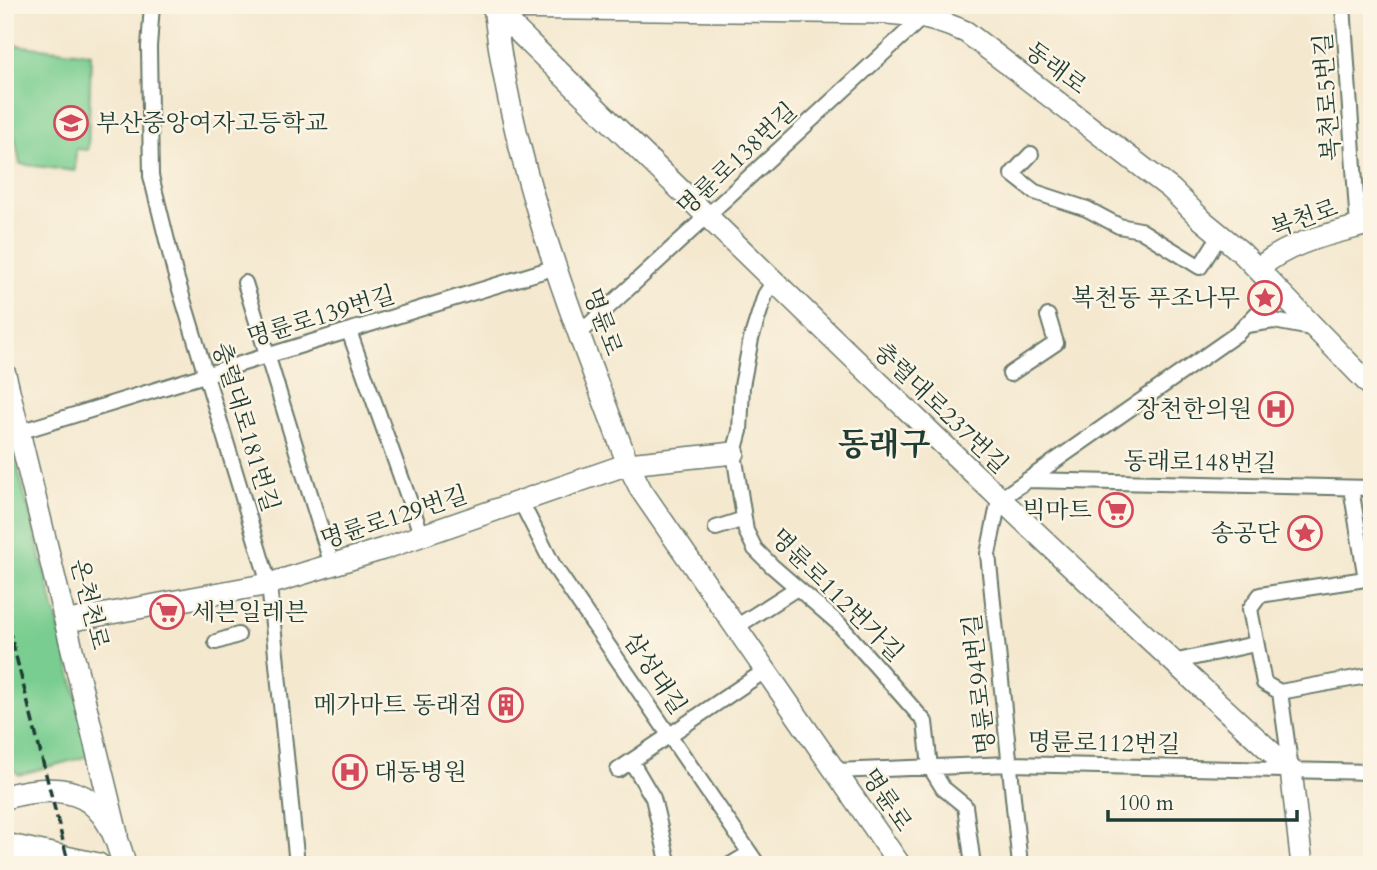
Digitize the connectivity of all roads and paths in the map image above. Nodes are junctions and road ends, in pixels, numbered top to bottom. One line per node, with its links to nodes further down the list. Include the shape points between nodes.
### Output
1 (152, 5): 22 (street, 충렬대로181번길, via 151,176 161,225)
2 (1343, 5): 7 (street, 복천로5번길)
3 (493, 6): 4 (street, 동래로); 6 (street, 충렬대로237번길); 9 (street, 명륜로, via 510,106)
4 (924, 16): 6 (street, 명륜로138번길); 8 (street, 동래로, via 966,32 1171,189)
5 (1031, 154): 8 (street, via 1012,174 1035,192 1140,230 1200,267)
6 (707, 217): 11 (street, 충렬대로237번길); 18 (street, 명륜로138번길)
7 (1365, 225): 10 (street, 복천로, via 1276,253)
8 (1220, 235): 10 (street, 동래로)
9 (556, 267): 17 (street, 명륜로139번길); 18 (street, 명륜로)
10 (1258, 269): 13 (street, 동래로)
11 (773, 283): 25 (street, 명륜로112번가길, via 751,339); 30 (street, 충렬대로237번길)
12 (246, 284): 19 (street)
13 (1275, 287): 15 (street); 16 (street, 동래로)
14 (1048, 316): 21 (street, via 1056,343)
15 (1247, 326): 16 (street, via 1274,321); 27 (street)
16 (1311, 328): 23 (street, 동래로)
17 (349, 331): 19 (street, 명륜로139번길); 34 (street)
18 (579, 334): 26 (street, 명륜로)
19 (267, 356): 22 (street, 명륜로139번길); 35 (street)
20 (5, 374): 24 (street, 온천천로)
21 (1010, 374)
22 (207, 375): 24 (street, 명륜로139번길); 37 (street, 충렬대로181번길)
23 (1372, 387)
24 (19, 432): 39 (street, 온천천로)
25 (734, 453): 26 (street, 명륜로129번길); 32 (street, 명륜로112번가길)
26 (628, 464): 31 (street, 명륜로129번길); 40 (street, 명륜로, via 641,490)
27 (1027, 480): 28 (street, 동래로148번길); 30 (street)
28 (1351, 488): 29 (street, 동래로148번길); 36 (street)
29 (1372, 488)
30 (999, 500): 44 (street, 충렬대로237번길); 50 (street, 명륜로94번길, via 988,554)
31 (521, 502): 34 (street, 명륜로129번길); 48 (street, 삼성대길, via 554,565)
32 (744, 519): 33 (street); 38 (street, 명륜로112번가길, via 755,549)
33 (716, 528)
34 (422, 536): 35 (street, 명륜로129번길)
35 (332, 565): 37 (street, 명륜로129번길)
36 (1369, 578): 43 (street, via 1260,595 1250,609)
37 (269, 584): 39 (street, 명륜로129번길); 61 (street, 충렬대로181번길)
38 (797, 588): 40 (street); 51 (street, 명륜로112번가길, via 839,624 925,722)
39 (68, 621): 58 (street, 온천천로)
40 (736, 626): 45 (street, 명륜로)
41 (238, 635): 42 (street)
42 (216, 642)
43 (1255, 644): 44 (street); 47 (street, via 1264,683)
44 (1172, 662): 54 (street, 충렬대로237번길)
45 (765, 670): 48 (street); 53 (street, 명륜로)
46 (1372, 675): 47 (street)
47 (1280, 692): 54 (street)
48 (669, 735): 49 (street); 59 (street, 삼성대길)
49 (631, 761): 52 (street); 62 (street, via 653,798)
50 (1010, 764): 51 (street, 명륜로112번길); 54 (street, 명륜로112번길); 66 (street, 명륜로94번길)
51 (930, 767): 53 (street, 명륜로112번길); 65 (street, via 943,788 965,806)
52 (618, 770)
53 (835, 771): 64 (street, 명륜로)
54 (1291, 771): 55 (street, 명륜로112번길); 67 (street)
55 (1372, 772)
56 (5, 797): 58 (main road, via 58,787 86,798 102,815)
57 (5, 845): 60 (main road)
58 (122, 856)
59 (754, 859): 63 (street)
60 (98, 865)
61 (297, 865)
62 (669, 865)
63 (730, 865)
64 (900, 865)
65 (973, 865)
66 (1020, 865)
67 (1302, 865)

